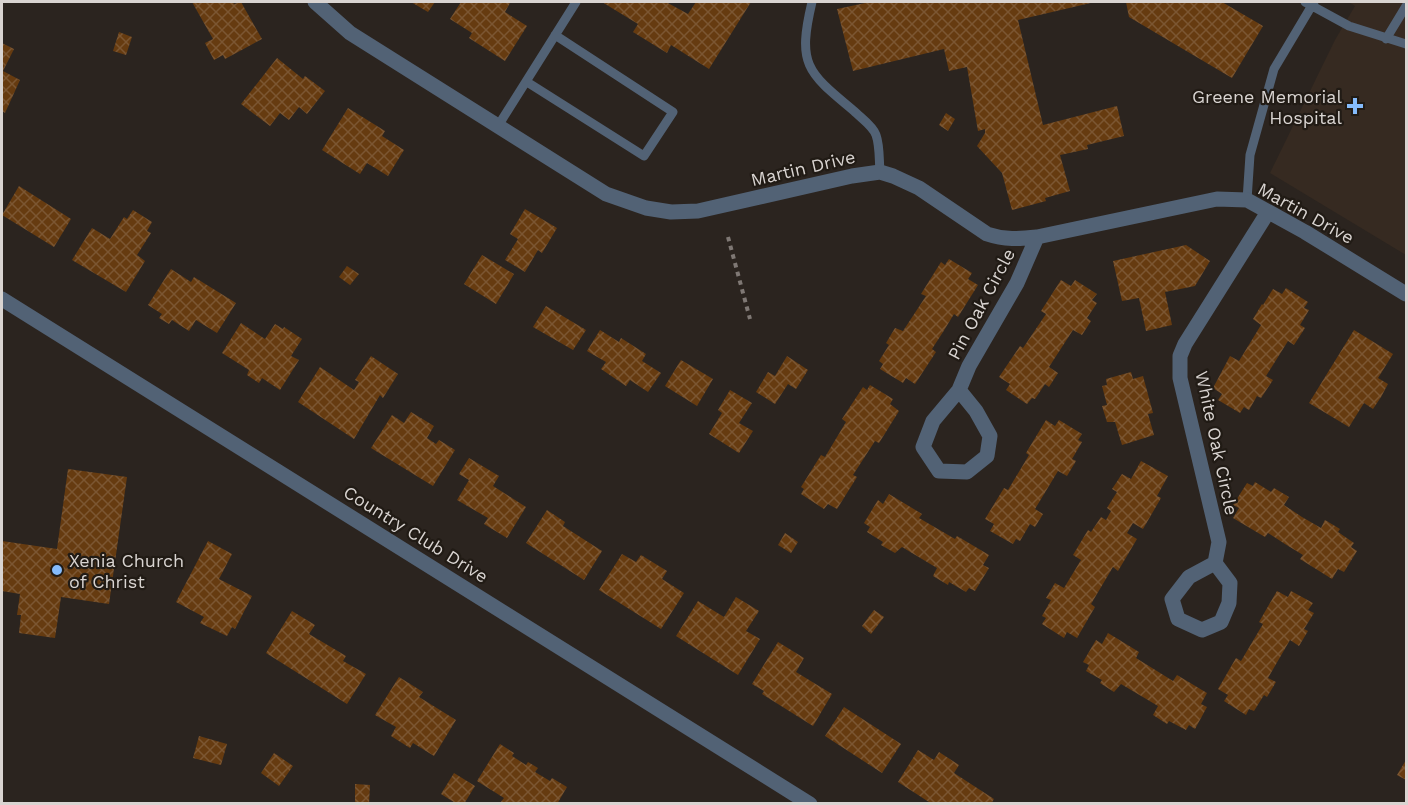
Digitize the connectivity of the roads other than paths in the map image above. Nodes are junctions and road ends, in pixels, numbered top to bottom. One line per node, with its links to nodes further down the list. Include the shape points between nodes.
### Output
1 (315, 2): 10 (street, Martin Drive, via 350,33)
2 (576, 2): 6 (lane)
3 (812, 2): 11 (lane, via 804,48 809,66 820,83 876,135)
4 (1310, 3): 7 (lane, via 1348,26); 12 (lane, via 1274,69 1250,155)
5 (1407, 6): 7 (lane)
6 (555, 35): 9 (lane); 9 (lane, via 673,112 644,156)
7 (1386, 39): 8 (lane)
8 (1407, 44)
9 (527, 82): 10 (lane)
10 (498, 126): 11 (street, Martin Drive, via 606,194 671,212 698,211)
11 (880, 172): 14 (street, Martin Drive, via 919,188 987,234 1015,240)
12 (1246, 200): 13 (street, Martin Drive); 14 (street, Martin Drive, via 1217,199)
13 (1268, 212): 15 (street, Martin Drive); 18 (street, White Oak Circle, via 1180,356 1180,378 1219,542)
14 (1037, 237): 17 (street, Pin Oak Circle, via 1017,283)
15 (1407, 294)
16 (2, 299): 19 (street, Country Club Drive)
17 (959, 390): 17 (street, Pin Oak Circle, via 990,436 987,456 967,472 939,471 923,447 933,421)
18 (1215, 563): 18 (street, via 1230,583 1229,603 1221,622 1202,630 1178,619 1172,599 1189,577)
19 (810, 804)

